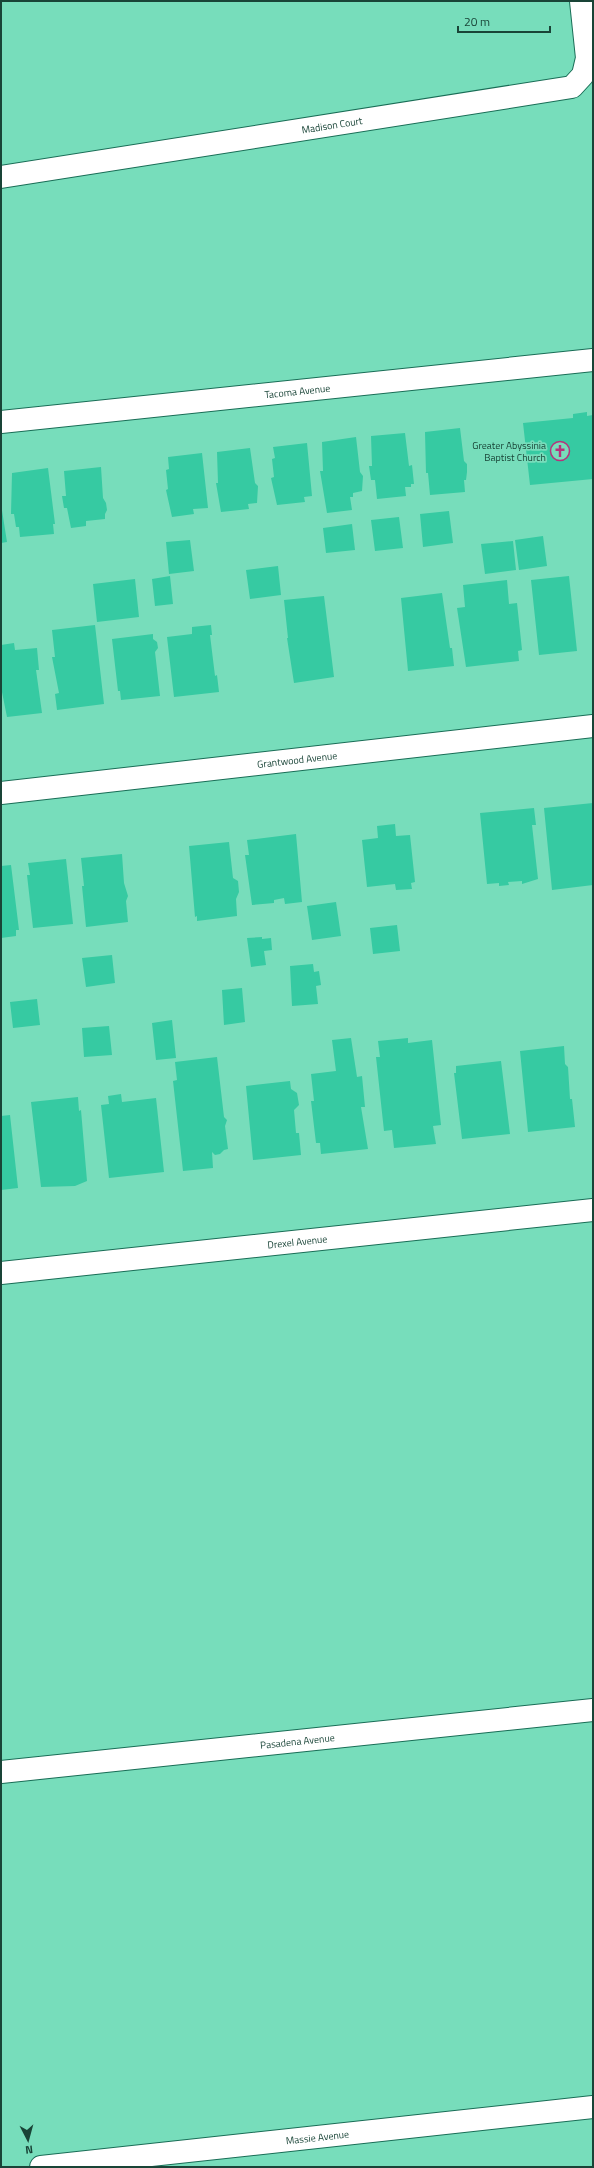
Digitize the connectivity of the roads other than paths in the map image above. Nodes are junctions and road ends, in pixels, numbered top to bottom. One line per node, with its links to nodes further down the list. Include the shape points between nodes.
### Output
1 (581, 1): 2 (street, Madison Court, via 587,58 583,76 572,87)
2 (1, 177)
3 (593, 360): 4 (street, Tacoma Avenue)
4 (1, 422)
5 (593, 726): 6 (street, Grantwood Avenue)
6 (1, 793)
7 (593, 1210): 8 (street, Drexel Avenue)
8 (1, 1273)
9 (593, 1710): 10 (street, Pasadena Avenue)
10 (1, 1772)
11 (593, 2107): 12 (street, Massie Avenue)
12 (41, 2167)

